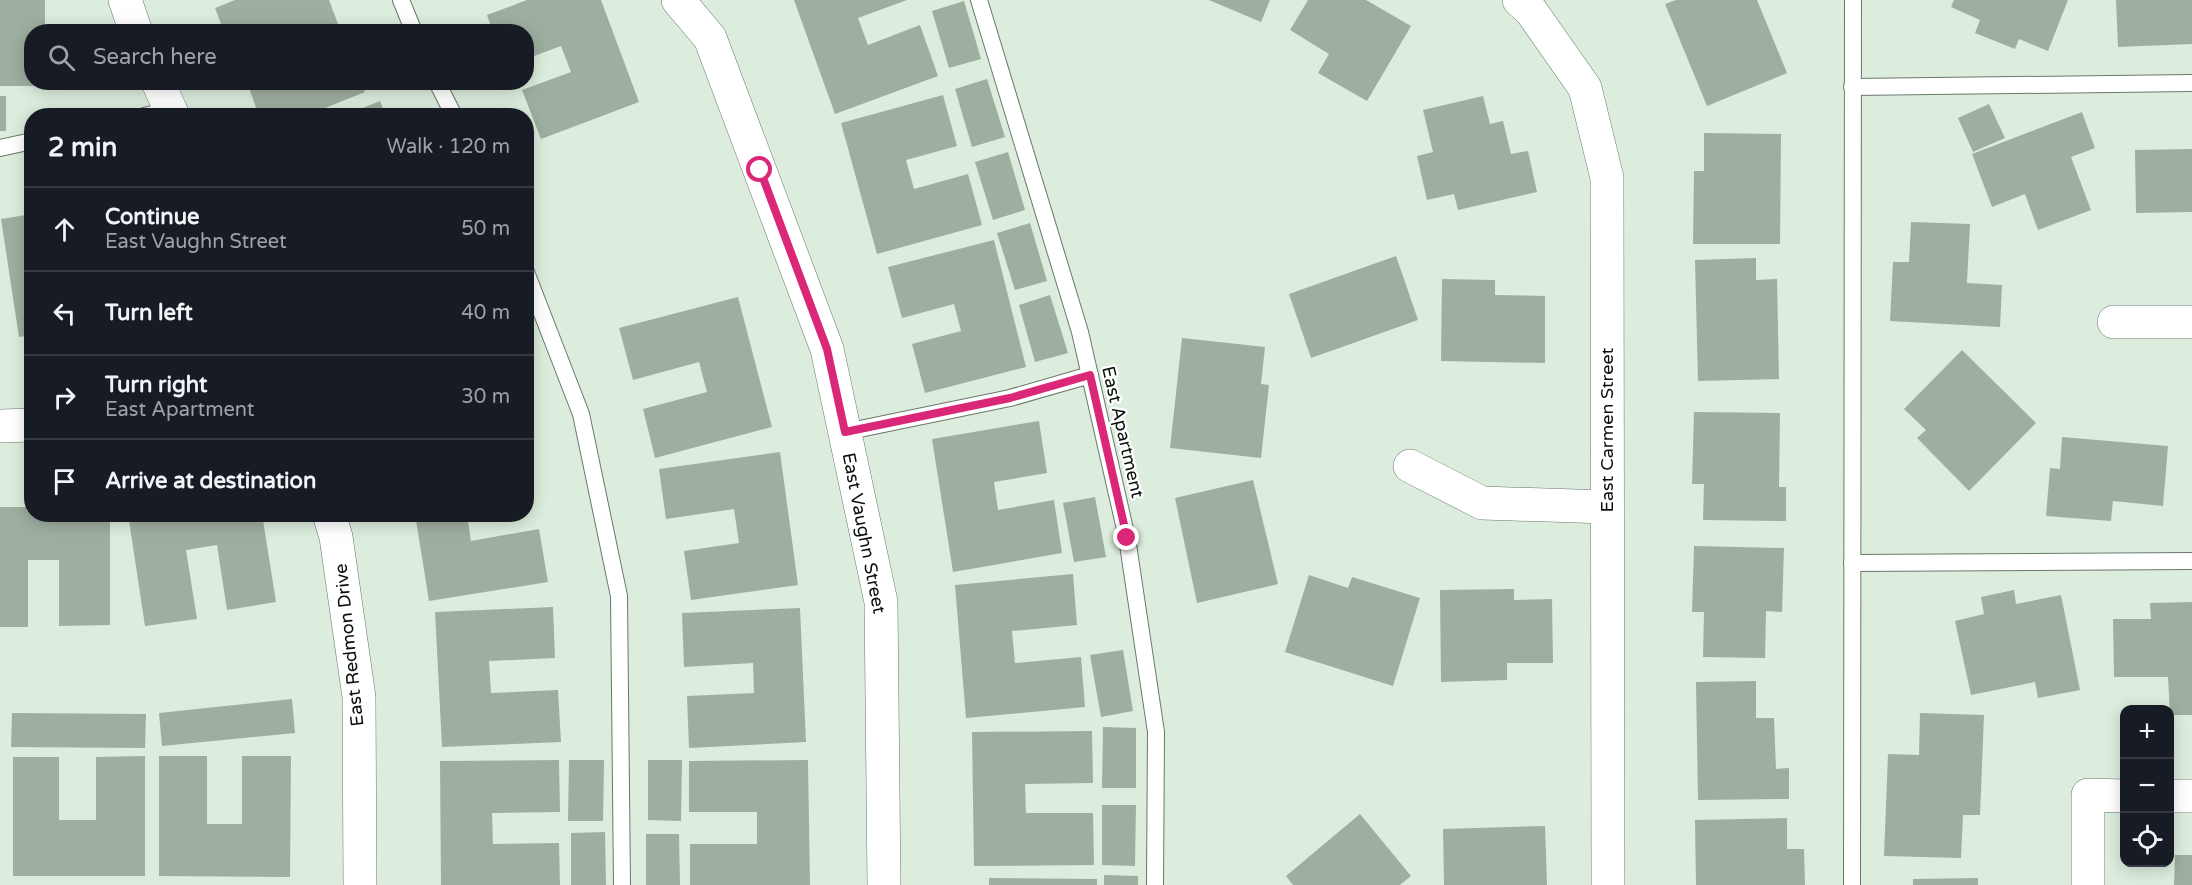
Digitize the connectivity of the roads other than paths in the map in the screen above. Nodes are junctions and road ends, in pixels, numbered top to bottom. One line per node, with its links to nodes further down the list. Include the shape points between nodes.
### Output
1 (125, 0): 7 (street)
2 (401, 0): 8 (lane)
3 (678, 0): 21 (street, East Vaughn Street, via 710,38 827,349)
4 (979, 0): 18 (lane, East Apartment)
5 (1519, 0): 23 (street, East Carmen Street, via 1585,88 1607,178)
6 (1853, 0): 10 (lane)
7 (133, 24)
8 (411, 24)
9 (2192, 83): 10 (lane)
10 (1852, 87): 26 (lane)
11 (441, 90): 12 (lane)
12 (450, 108)
13 (24, 143): 14 (lane)
14 (0, 148)
15 (534, 293): 31 (lane, via 581,414 619,597)
16 (2114, 322): 17 (street)
17 (2192, 322)
18 (1090, 375): 21 (lane, via 1010,398); 33 (lane, East Apartment, via 1127,538 1156,732)
19 (24, 425): 20 (street)
20 (0, 426)
21 (845, 432): 32 (street, East Vaughn Street, via 881,602)
22 (1410, 466): 23 (street, via 1482,502)
23 (1607, 507): 34 (street, East Carmen Street)
24 (331, 522): 30 (street, East Redmon Drive, via 358,697)
25 (2192, 561): 26 (lane)
26 (1852, 563): 35 (lane)
27 (2120, 796): 36 (street, via 2088,795)
28 (2174, 796): 29 (street)
29 (2192, 796)
30 (360, 885)
31 (622, 885)
32 (884, 885)
33 (1155, 885)
34 (1608, 885)
35 (1852, 885)
36 (2088, 885)

